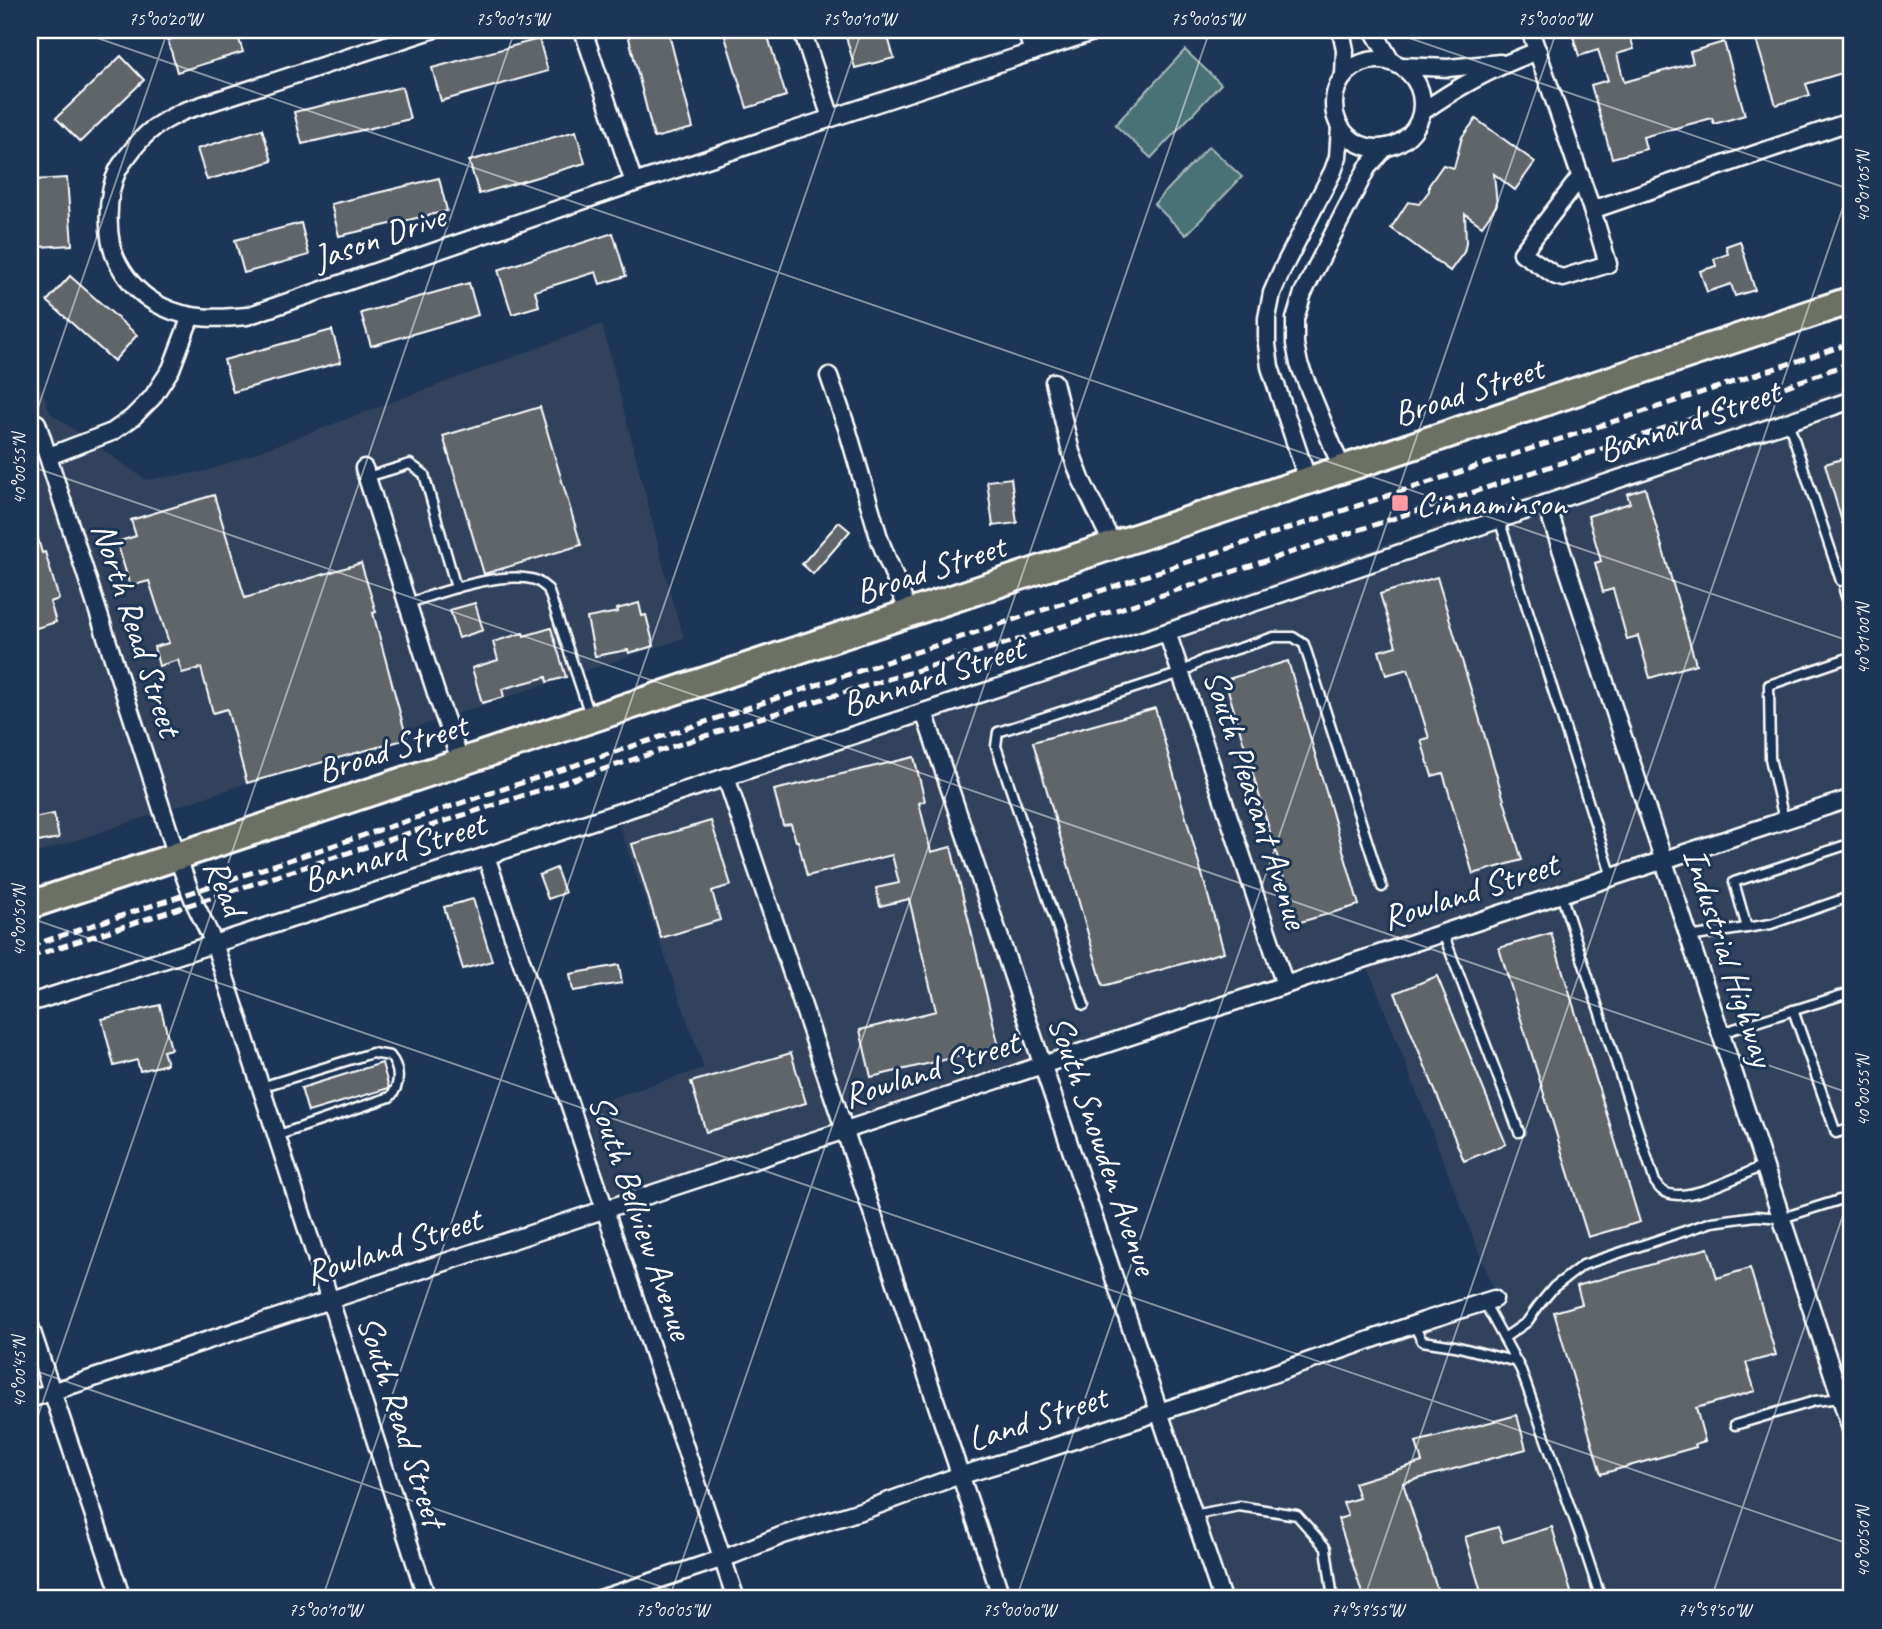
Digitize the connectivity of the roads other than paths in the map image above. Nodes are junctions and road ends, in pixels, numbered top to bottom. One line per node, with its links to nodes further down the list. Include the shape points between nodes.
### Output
1 (432, 30): 23 (street, Jason Drive, via 184,111 143,136 118,170 109,197 108,226 116,261 143,293 163,307)
2 (583, 30): 20 (street)
3 (802, 30): 15 (street)
4 (1026, 30): 9 (street)
5 (1100, 30): 9 (street, Jason Drive)
6 (1341, 30): 13 (street)
7 (1373, 30): 12 (street)
8 (1530, 30): 10 (street)
9 (1033, 51): 15 (street, Jason Drive)
10 (1538, 51): 11 (street); 19 (street)
11 (1506, 62): 12 (street, via 1448,68); 14 (street)
12 (1396, 64): 13 (street, via 1371,60); 14 (street, via 1411,74 1420,88)
13 (1343, 76): 17 (street, via 1334,107)
14 (1422, 112): 18 (street, via 1404,140)
15 (831, 118): 20 (street, Jason Drive)
16 (1852, 121): 21 (street)
17 (1340, 127): 18 (street, via 1364,146); 24 (street, via 1333,171 1272,293)
18 (1386, 147): 25 (street, via 1367,168 1303,293)
19 (1581, 176): 21 (street); 21 (street, via 1522,253 1563,278 1608,264)
20 (634, 183): 23 (street, Jason Drive, via 247,316)
21 (1592, 210)
22 (1852, 300): 32 (main road, Broad Street)
23 (191, 316): 31 (street, via 171,369 132,418 112,432)
24 (1267, 337): 25 (street); 34 (street, via 1270,367)
25 (1295, 339): 32 (street, via 1299,364)
26 (830, 376): 40 (street, via 880,541)
27 (1054, 382): 37 (street, via 1071,452)
28 (1852, 400): 29 (street, Bannard Street)
29 (1788, 421): 35 (street, Bannard Street); 41 (lane)
30 (37, 423): 31 (street, North Read Street)
31 (49, 456): 52 (street, North Read Street)
32 (1342, 469): 34 (main road, Broad Street)
33 (365, 472): 38 (lane, via 410,464 424,474); 39 (street)
34 (1308, 481): 37 (main road, Broad Street)
35 (1546, 503): 36 (street, Bannard Street); 54 (street, Industrial Highway)
36 (1499, 519): 42 (street, Bannard Street); 55 (lane)
37 (1113, 545): 40 (main road, Broad Street)
38 (456, 588): 39 (lane); 46 (lane, via 518,577 548,589)
39 (408, 603): 47 (street)
40 (909, 613): 46 (main road, Broad Street)
41 (1852, 615)
42 (1167, 632): 44 (street, South Pleasant Avenue); 45 (street, Bannard Street)
43 (1848, 658): 50 (lane, via 1769,685 1770,758)
44 (1181, 673): 56 (lane, via 1203,660 1274,637 1304,644); 64 (street, South Pleasant Avenue); 67 (lane, via 998,732 996,746)
45 (924, 712): 48 (street, Bannard Street); 70 (street, South Snowden Avenue)
46 (591, 718): 47 (main road, Broad Street)
47 (461, 762): 52 (main road, Broad Street)
48 (726, 777): 53 (street, Bannard Street); 73 (street)
49 (1852, 798): 50 (street, Rowland Street)
50 (1784, 820): 54 (street, Rowland Street)
51 (1852, 843): 60 (lane, via 1734,882)
52 (177, 856): 59 (main road, Broad Street); 63 (street, Read)
53 (486, 856): 63 (street, Bannard Street); 78 (street, South Bellview Avenue)
54 (1664, 860): 55 (street, Rowland Street); 62 (street, Industrial Highway)
55 (1612, 877): 57 (street, Rowland Street)
56 (1382, 887)
57 (1561, 894): 61 (street, Rowland Street); 76 (lane, via 1655,1182 1663,1192 1694,1194)
58 (1852, 896): 60 (lane)
59 (30, 905)
60 (1747, 928): 62 (lane)
61 (1443, 933): 64 (street, Rowland Street); 74 (lane)
62 (1689, 937): 69 (street, Industrial Highway)
63 (214, 943): 66 (street, Bannard Street); 71 (street, South Read Street)
64 (1285, 985): 70 (street, Rowland Street)
65 (1852, 992): 68 (lane)
66 (30, 1003)
67 (1084, 1005)
68 (1793, 1010): 69 (lane); 72 (lane, via 1836,1133)
69 (1721, 1033): 76 (street, Industrial Highway)
70 (1043, 1065): 73 (street, Rowland Street); 89 (street, South Snowden Avenue)
71 (261, 1087): 75 (street, South Read Street); 75 (lane, via 372,1053 390,1056 395,1062 399,1083 390,1097)
72 (1852, 1128)
73 (845, 1130): 78 (street, Rowland Street); 92 (street)
74 (1519, 1132)
75 (276, 1136): 80 (street, South Read Street)
76 (1765, 1165): 79 (street, Industrial Highway)
77 (1852, 1196): 79 (lane)
78 (605, 1209): 80 (street, Rowland Street); 94 (street, South Bellview Avenue)
79 (1782, 1218): 84 (lane, via 1712,1222 1583,1265 1554,1287 1527,1322); 87 (street, Industrial Highway)
80 (330, 1300): 86 (street, Rowland Street); 96 (street, South Read Street)
81 (1489, 1301): 82 (street, Land Street); 84 (lane)
82 (1414, 1325): 85 (lane, via 1422,1341); 89 (street, Land Street)
83 (30, 1326): 86 (street)
84 (1504, 1338): 85 (lane)
85 (1517, 1362): 102 (lane)
86 (52, 1392): 88 (street, Rowland Street); 95 (street)
87 (1847, 1396): 90 (lane); 91 (street, Industrial Highway)
88 (30, 1399)
89 (1159, 1411): 92 (street, Land Street); 93 (street, South Snowden Avenue)
90 (1735, 1425)
91 (1852, 1432)
92 (961, 1475): 94 (street, Land Street); 99 (street)
93 (1194, 1514): 100 (street, South Snowden Avenue); 101 (lane, via 1239,1506 1297,1516 1326,1548)
94 (722, 1558): 97 (street, Land Street); 98 (street, South Bellview Avenue)
95 (122, 1599)
96 (427, 1599)
97 (600, 1599)
98 (736, 1599)
99 (1002, 1599)
100 (1222, 1599)
101 (1333, 1599)
102 (1601, 1599)

